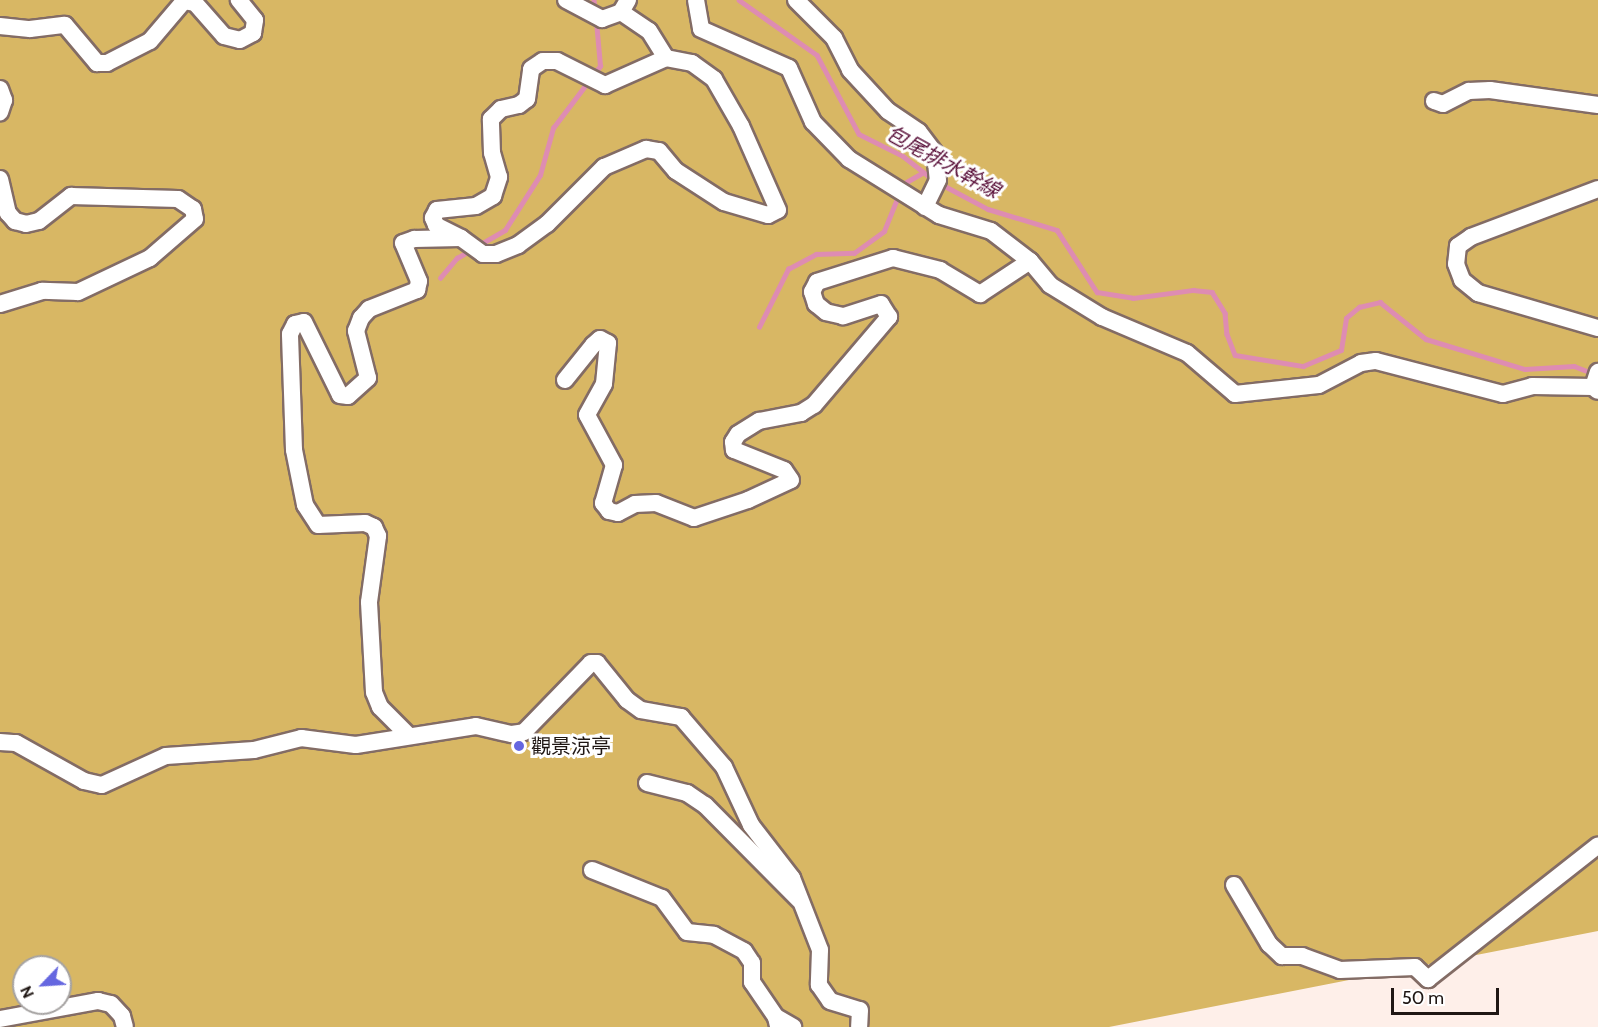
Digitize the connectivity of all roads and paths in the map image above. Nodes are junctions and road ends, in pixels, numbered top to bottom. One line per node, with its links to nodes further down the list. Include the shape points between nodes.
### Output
1 (239, 0): 6 (lane, via 255,20 253,33 240,40 224,36 195,3 184,1 150,41 107,63 97,63 65,25 30,29)
2 (566, 0): 5 (lane, via 602,19)
3 (696, 0): 14 (lane, via 701,29 789,68 813,122 849,159)
4 (796, 0): 14 (lane, via 834,38 850,70 888,111 919,132 935,153 937,186)
5 (625, 6): 7 (lane, via 649,31)
6 (0, 26)
7 (666, 58): 15 (lane, via 605,85 557,61 543,61 531,69 527,99 501,110 491,119 492,153 499,177 493,196 476,206 437,210 433,218 436,225); 15 (lane, via 692,63 714,79 741,126 778,210 768,214 724,202 676,171 659,151 646,149 603,167 547,224 518,245 496,254 483,254)
8 (0, 89): 11 (lane)
9 (1434, 101): 10 (lane, via 1443,104 1469,91 1490,90)
10 (1598, 105)
11 (0, 112)
12 (0, 179): 17 (lane, via 8,213 15,221 26,224 39,221 71,196 178,199 193,209 195,219 150,258 78,292 42,291)
13 (1598, 189): 18 (lane, via 1472,237 1458,246 1456,264 1462,280 1478,293)
14 (925, 207): 16 (lane, via 991,231)
15 (461, 238): 21 (lane, via 414,239 403,243 419,281 417,290 369,309 361,318 356,331 368,378 348,396 340,395 304,322 295,324 290,334 294,450 305,505 318,525 365,523 374,527 378,536 369,602 374,692 380,707)
16 (1030, 261): 19 (lane, via 980,294 940,270 893,258 817,282 812,292 826,312 843,316 881,304 889,317 814,405 801,413 759,421 738,434 733,442 734,450 784,470 791,480 694,518 656,503 635,504 618,513 609,511 603,503 614,465 587,415 604,384 608,343 600,339 593,345); 20 (lane, via 1050,285 1102,318 1188,353 1235,394 1319,385 1361,363 1376,361 1503,394 1532,386)
17 (0, 304)
18 (1598, 328)
19 (565, 380)
20 (1596, 383)
21 (409, 736): 22 (lane, via 356,745 301,738 254,750 166,756 102,784 84,781 16,743); 27 (lane, via 476,726 512,734 524,732 591,663 597,663 627,700 641,710 681,717 707,744 724,767 752,825 792,878)
22 (0, 742)
23 (647, 783): 27 (lane, via 687,793 705,805)
24 (1598, 845): 26 (lane, via 1428,979 1415,967 1340,970 1302,956 1282,956 1269,944)
25 (592, 870): 29 (lane, via 662,898 687,932 714,935 744,951 752,963 752,982)
26 (1234, 885)
27 (802, 903): 32 (lane, via 820,950 819,985 830,1000 860,1010)
28 (0, 1019): 30 (lane, via 98,1000 111,1004 122,1016)
29 (777, 1022): 31 (lane)
30 (125, 1027)
31 (793, 1027)
32 (859, 1027)

